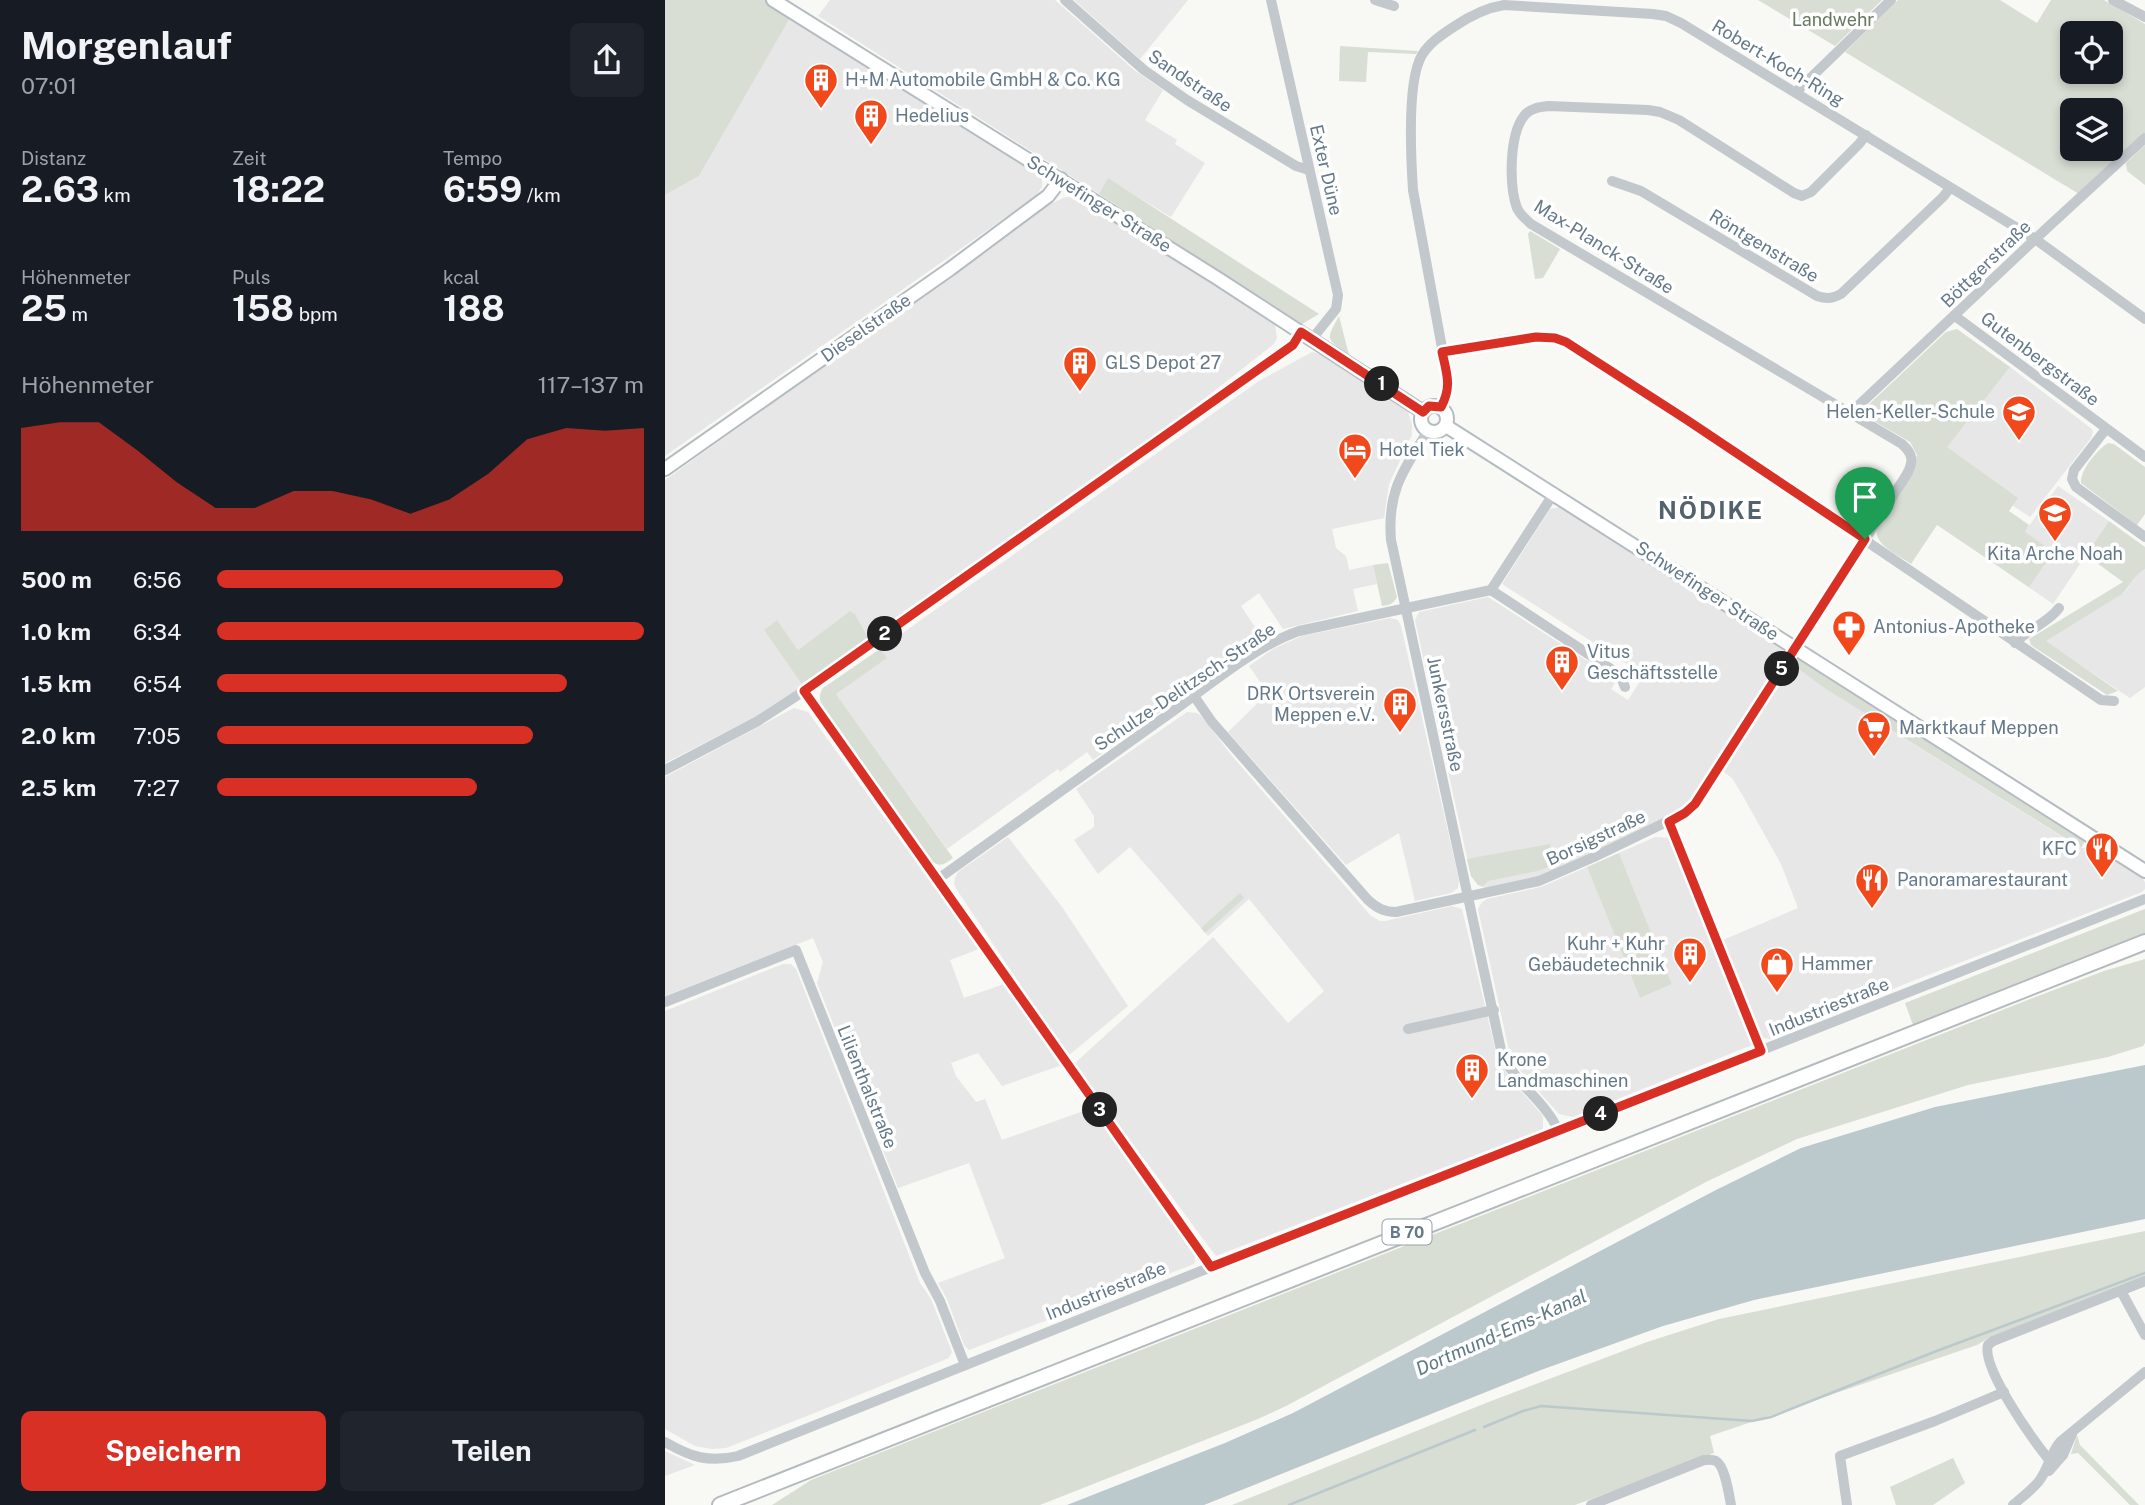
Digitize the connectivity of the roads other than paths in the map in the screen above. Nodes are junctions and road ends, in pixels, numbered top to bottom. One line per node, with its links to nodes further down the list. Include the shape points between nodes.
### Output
1 (773, 0): 13 (street, Schwefinger Straße)
2 (1065, 0): 12 (street, Sandstraße, via 1154,78)
3 (1271, 0): 12 (street, Exter Düne)
4 (1375, 0): 7 (street)
5 (1891, 0): 9 (street)
6 (2113, 0): 8 (street)
7 (1394, 6)
8 (2145, 17)
9 (1796, 92): 10 (street, Robert-Koch-Ring); 20 (street, Robert-Koch-Ring, via 1666,16 1504,5 1469,16 1435,39 1415,68 1411,164)
10 (1866, 135): 15 (street, Robert-Koch-Ring); 23 (street, Max-Planck-Straße, via 1802,196 1679,120 1648,110 1549,106 1531,110 1521,120 1511,159 1518,208 1531,225)
11 (2145, 138): 16 (street, Böttgerstraße)
12 (1309, 170): 19 (street, Exter Düne, via 1338,295 1336,309)
13 (1061, 179): 19 (street, Schwefinger Straße); 29 (street, Dieselstraße, via 1048,196 950,269)
14 (1612, 181): 15 (street, Röntgenstraße, via 1641,191 1825,299 1841,294)
15 (1950, 188): 16 (street, Robert-Koch-Ring)
16 (2035, 239): 17 (street, Böttgerstraße); 18 (street, Robert-Koch-Ring)
17 (1955, 316): 23 (street, Böttgerstraße); 25 (street, Gutenbergstraße)
18 (2145, 319)
19 (1307, 336): 22 (street, Schwefinger Straße); 39 (street, Exter Düne)
20 (1442, 352): 21 (street, Robert-Koch-Ring, via 1449,386); 32 (street, via 1536,337 1566,342)
21 (1441, 407): 22 (street, via 1429,406); 24 (street, via 1448,418)
22 (1423, 412): 26 (street, via 1421,420)
23 (1852, 414): 27 (street, Max-Planck-Straße, via 1902,444)
24 (1446, 426): 26 (street, via 1438,432); 30 (street, Schwefinger Straße)
25 (2106, 429): 28 (street, Gutenbergstraße); 31 (street, Gutenbergstraße, via 2072,479 2076,487)
26 (1428, 431): 34 (street, Junkersstraße, via 1394,490 1389,515)
27 (1912, 457): 32 (street, Borsigstraße, via 1907,474)
28 (2145, 457)
29 (665, 469)
30 (1553, 493): 33 (street); 37 (street, Schwefinger Straße)
31 (2145, 537)
32 (1865, 539): 36 (street); 37 (street, Borsigstraße)
33 (1491, 590): 34 (street, Schulze-Delitzsch-Straße); 38 (street, via 1620,675)
34 (1405, 608): 40 (street, Schulze-Delitzsch-Straße, via 1282,637); 46 (street, Junkersstraße)
35 (2059, 608): 36 (street)
36 (2015, 643): 41 (street, via 2101,700)
37 (1795, 648): 43 (street, Borsigstraße, via 1695,804); 44 (street, Schwefinger Straße)
38 (1625, 687)
39 (804, 691): 42 (street, Exter Düne); 45 (street)
40 (1194, 696): 45 (street, Schulze-Delitzsch-Straße); 46 (street, Borsigstraße, via 1251,768 1377,908 1396,912)
41 (2114, 701)
42 (665, 770)
43 (1669, 822): 46 (street, Borsigstraße, via 1539,881); 54 (street)
44 (2145, 871)
45 (938, 879): 56 (street)
46 (1467, 897): 52 (street, Junkersstraße)
47 (2145, 899): 54 (street, Industriestraße)
48 (2145, 942): 50 (main road, B 70)
49 (2145, 947): 50 (main road, B 70)
50 (2095, 961): 67 (main road, B 70)
51 (665, 1002): 60 (street, Lilienthalstraße, via 796,950)
52 (1494, 1010): 53 (street); 55 (street, Junkersstraße, via 1505,1061 1552,1116)
53 (1408, 1029)
54 (1761, 1051): 55 (street, Industriestraße)
55 (1558, 1130): 56 (street, Industriestraße)
56 (1211, 1267): 60 (street, Industriestraße)
57 (2145, 1281): 58 (street)
58 (2121, 1290): 59 (street); 62 (street, via 1993,1341 1987,1356)
59 (2145, 1335)
60 (965, 1365): 64 (street, Industriestraße, via 738,1456 703,1459)
61 (2145, 1372): 63 (street)
62 (2004, 1392): 65 (street, via 2026,1431); 70 (street, via 1840,1456)
63 (2074, 1430): 65 (street, via 2053,1449); 66 (street, via 2063,1455)
64 (665, 1442)
65 (2051, 1461): 66 (street)
66 (2039, 1482): 71 (street)
67 (720, 1505)
68 (1591, 1505): 69 (street, via 1704,1460 1720,1465)
69 (1731, 1505)
70 (1847, 1505)
71 (2013, 1505)

